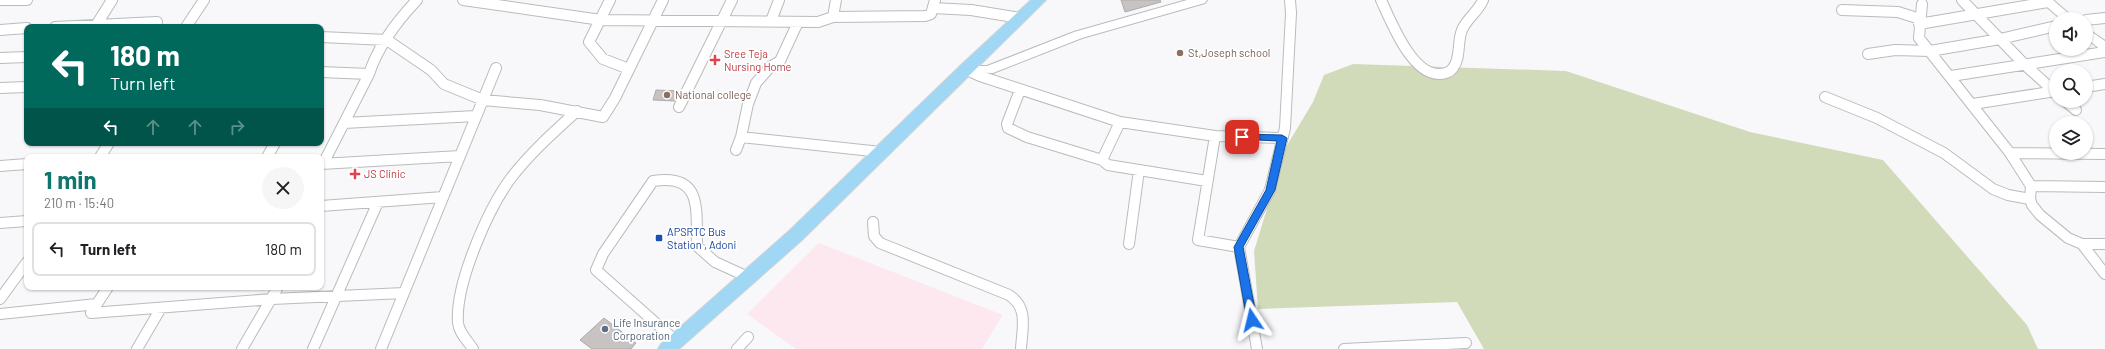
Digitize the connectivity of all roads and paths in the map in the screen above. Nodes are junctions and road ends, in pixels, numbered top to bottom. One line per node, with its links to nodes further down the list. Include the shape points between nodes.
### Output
1 (0, 0): 2 (street)
2 (27, 0)
3 (112, 0): 35 (street)
4 (204, 0): 37 (street)
5 (417, 0): 44 (street)
6 (463, 0): 28 (street)
7 (610, 0): 28 (street)
8 (663, 0): 29 (street)
9 (732, 0): 30 (street)
10 (779, 0): 31 (street)
11 (836, 0): 24 (street)
12 (1039, 0): 25 (main road)
13 (1201, 0): 54 (street, via 1078,35 988,70)
14 (1290, 0): 75 (street, via 1285,128)
15 (1381, 0): 16 (street, via 1412,59 1421,68 1440,74 1447,73 1454,66 1460,33 1479,10)
16 (1483, 0)
17 (1962, 0): 23 (street)
18 (2047, 1): 22 (street); 23 (street)
19 (934, 4): 24 (street, via 931,14 925,16); 25 (street)
20 (1922, 4): 34 (street)
21 (1842, 10): 34 (street, via 1893,11)
22 (2060, 12)
23 (1976, 14): 34 (street); 43 (street)
24 (833, 17): 33 (street, via 818,22)
25 (1020, 18): 54 (main road)
26 (2105, 18): 27 (street)
27 (2093, 19)
28 (601, 20): 29 (street); 53 (street, via 590,37 591,47 603,59)
29 (655, 20): 30 (street); 53 (street)
30 (722, 21): 31 (street); 68 (street)
31 (770, 21): 33 (street)
32 (157, 22): 36 (street)
33 (798, 22): 74 (street, via 780,61 762,72 747,106)
34 (1919, 22): 46 (street, via 1919,38)
35 (97, 24)
36 (126, 24)
37 (188, 24)
38 (24, 28): 40 (street)
39 (2049, 28): 43 (street)
40 (0, 30)
41 (324, 37): 44 (street)
42 (2093, 38): 45 (street)
43 (2000, 39): 46 (street); 51 (street)
44 (387, 40): 56 (street, via 371,67); 66 (street, via 431,70 444,84)
45 (2105, 47)
46 (1930, 51): 48 (street, via 1895,50); 57 (street)
47 (2105, 52): 51 (street)
48 (1868, 54)
49 (24, 57): 50 (street)
50 (0, 58)
51 (2025, 65): 57 (street); 59 (street)
52 (496, 68): 66 (street)
53 (629, 69): 69 (street, via 603,117)
54 (965, 69): 63 (street); 77 (main road)
55 (324, 72): 56 (street)
56 (370, 74): 72 (street)
57 (1951, 76): 67 (street)
58 (2105, 84): 60 (street)
59 (2049, 86)
60 (2093, 86)
61 (24, 87): 62 (street)
62 (0, 88)
63 (1020, 90): 71 (street); 82 (street, via 1007,124 1008,128 1027,137)
64 (2049, 93): 67 (street)
65 (1825, 97): 91 (street, via 1877,118 1944,153 1993,189)
66 (483, 100): 69 (street); 70 (street)
67 (1973, 104): 78 (street)
68 (679, 107)
69 (577, 111): 120 (street, via 530,156 504,188 484,228 461,298 458,324)
70 (476, 116): 72 (street); 80 (street)
71 (1120, 122): 73 (street); 82 (street)
72 (344, 123): 81 (street)
73 (1214, 136): 75 (street); 87 (street)
74 (741, 137): 76 (street); 77 (street)
75 (1282, 138): 100 (street, via 1270,190)
76 (736, 150)
77 (881, 152): 103 (main road, via 796,235)
78 (2010, 153): 79 (street); 88 (street)
79 (2105, 154)
80 (460, 156): 84 (street); 90 (street)
81 (324, 160)
82 (1102, 160): 86 (street, via 1108,165)
83 (24, 164): 85 (street)
84 (324, 164)
85 (0, 166)
86 (1139, 170): 87 (street); 97 (street)
87 (1207, 181): 100 (street, via 1198,240)
88 (2031, 186): 89 (street); 91 (street)
89 (2105, 187)
90 (443, 197): 92 (street); 106 (street)
91 (2030, 199): 98 (street, via 2040,215 2055,228)
92 (378, 202): 93 (street); 107 (street)
93 (324, 206)
94 (24, 221): 96 (street)
95 (873, 222): 122 (street, via 874,239 880,243 1009,295 1018,301 1022,308)
96 (0, 223)
97 (1129, 244)
98 (2082, 244): 99 (street); 102 (street)
99 (2105, 244)
100 (1239, 247): 123 (street)
101 (24, 266): 108 (street)
102 (2105, 274)
103 (748, 277): 115 (main road); 115 (street, via 715,262 697,246 696,212 691,188 673,179 653,181 603,254 596,270)
104 (106, 290): 110 (street)
105 (276, 290): 109 (street)
106 (404, 293): 107 (street); 119 (street)
107 (336, 296): 109 (street); 118 (street)
108 (0, 299)
109 (272, 299): 111 (street); 117 (street)
110 (97, 304): 111 (street, via 91,313); 112 (street)
111 (161, 308): 116 (street)
112 (0, 314)
113 (748, 337): 121 (street)
114 (1466, 343): 124 (street)
115 (671, 345)
116 (137, 349)
117 (242, 349)
118 (313, 349)
119 (381, 349)
120 (473, 349)
121 (737, 349)
122 (1021, 349)
123 (1257, 349)
124 (1344, 349)

